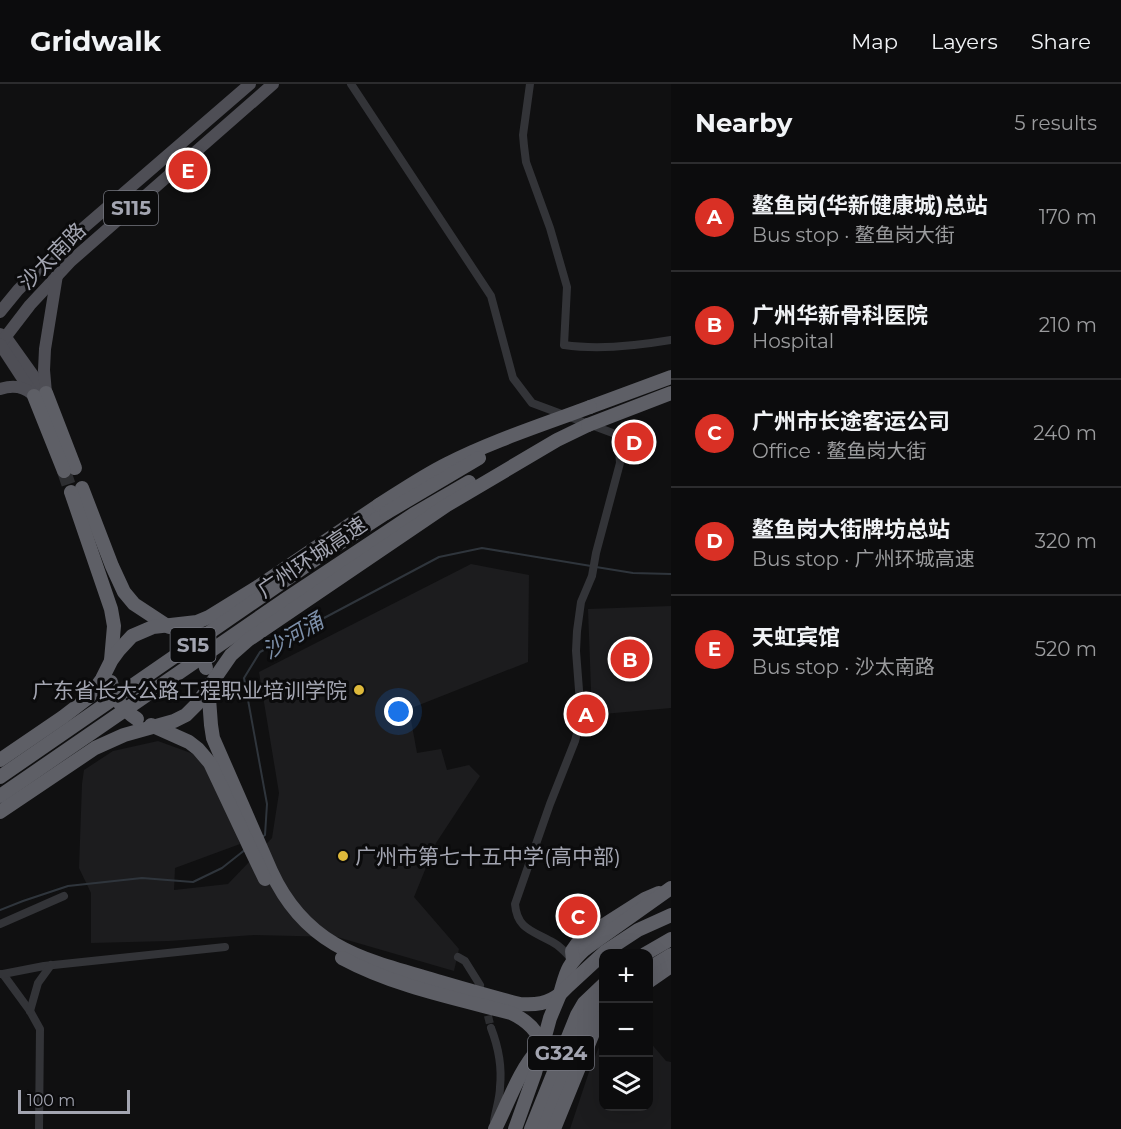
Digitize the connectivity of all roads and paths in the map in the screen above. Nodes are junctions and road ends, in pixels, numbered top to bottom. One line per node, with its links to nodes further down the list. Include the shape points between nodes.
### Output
1 (250, 84): 6 (main road, 沙太南路 / S115, via 59,249)
2 (273, 84): 5 (main road, 沙太南路 / S115)
3 (351, 84): 41 (street, via 491,296 513,378 532,403 618,435 620,463 592,576 581,602 576,651 580,714 575,741 515,904 518,919 525,927 561,948)
4 (530, 84): 8 (street, via 523,135 526,162 567,287 564,345 609,347)
5 (57, 275): 7 (main road, 沙太南路 / S115); 12 (main road)
6 (0, 312)
7 (1, 340): 12 (main road, via 22,358)
8 (671, 340)
9 (671, 377): 13 (highway, 广州环城高速 / S15)
10 (0, 388): 12 (main road, via 16,387)
11 (671, 393): 14 (highway, 广州环城高速 / S15, bridge)
12 (40, 395): 15 (highway)
13 (590, 407): 17 (highway, bridge, via 447,464 222,610); 29 (highway, 广州环城高速 / S15, bridge, via 490,453 386,513)
14 (588, 425): 19 (highway, via 432,515 248,640); 30 (highway, 广州环城高速 / S15, via 493,469 395,526)
15 (69, 469)
16 (114, 626): 17 (highway, via 77,490 124,592 134,604); 18 (highway); 21 (highway)
17 (176, 627): 18 (highway, via 144,631 128,639); 20 (highway, bridge, via 201,653)
18 (115, 655): 21 (highway)
19 (224, 665): 22 (highway); 25 (highway, via 214,689)
20 (206, 668): 22 (highway); 23 (highway, via 205,687)
21 (107, 679): 24 (highway, bridge, via 127,712); 28 (highway, via 82,703)
22 (209, 688): 23 (highway); 25 (highway)
23 (197, 704): 24 (highway, via 183,717)
24 (160, 725): 26 (highway); 27 (highway)
25 (211, 725): 47 (highway, via 220,756 274,877 300,916 319,934 352,953)
26 (124, 735): 27 (highway, via 154,733); 31 (highway, via 95,748)
27 (189, 742): 47 (highway, via 210,763 252,852 289,916 340,957 379,975)
28 (0, 760)
29 (0, 777)
30 (0, 796)
31 (0, 812)
32 (671, 888): 41 (highway, bridge); 41 (highway, via 645,899 579,941)
33 (64, 896): 35 (street)
34 (671, 915): 50 (highway, G324, via 606,951)
35 (0, 924)
36 (671, 939): 38 (highway)
37 (225, 946): 42 (street)
38 (653, 949)
39 (671, 955): 44 (highway)
40 (458, 957): 48 (street)
41 (573, 960): 50 (highway)
42 (51, 965): 46 (street); 52 (street, via 38,983)
43 (671, 966): 45 (highway)
44 (653, 970)
45 (653, 972)
46 (2, 974): 52 (street)
47 (425, 983): 50 (highway, via 520,1004 542,1004); 56 (highway, via 511,1013 526,1022)
48 (480, 985)
49 (599, 988): 61 (highway, G324, via 577,1015)
50 (560, 994): 56 (highway, G324)
51 (599, 1000): 62 (highway, via 583,1028)
52 (30, 1011): 58 (street, via 40,1029)
53 (599, 1022): 57 (highway)
54 (491, 1028): 59 (street, via 500,1069)
55 (599, 1033): 57 (highway)
56 (542, 1046): 59 (highway, via 532,1057); 60 (highway, G324)
57 (587, 1050): 63 (highway)
58 (39, 1129)
59 (494, 1129)
60 (515, 1129)
61 (531, 1129)
62 (544, 1129)
63 (554, 1129)

